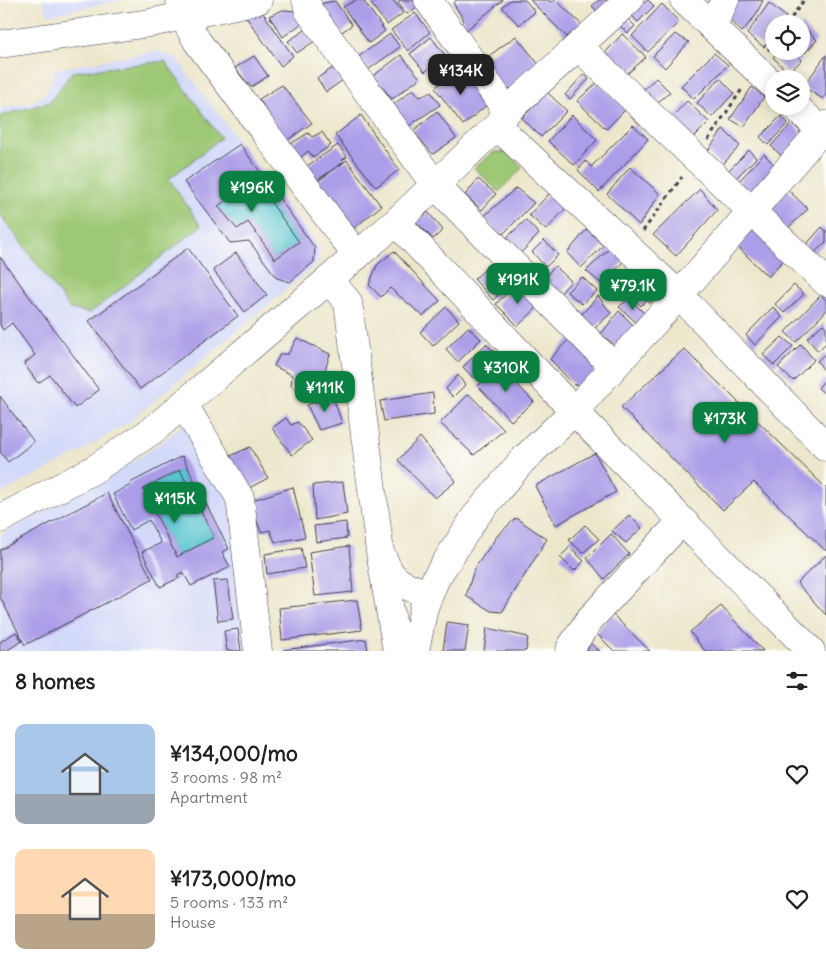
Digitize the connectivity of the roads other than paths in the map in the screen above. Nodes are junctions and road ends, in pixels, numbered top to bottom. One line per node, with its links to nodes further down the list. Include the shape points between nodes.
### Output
1 (258, 0): 7 (street)
2 (306, 0): 15 (street, via 309,11)
3 (428, 0): 13 (street)
4 (629, 0): 10 (street)
5 (684, 0): 8 (street)
6 (725, 0): 8 (street)
7 (182, 8): 9 (street, via 150,22); 18 (street, via 197,41)
8 (712, 27): 11 (street)
9 (0, 44)
10 (578, 46): 13 (street); 16 (street)
11 (765, 77)
12 (806, 115): 14 (street)
13 (502, 119): 15 (street); 21 (street)
14 (825, 130): 16 (street)
15 (435, 185): 17 (street); 22 (street)
16 (751, 213): 20 (street); 21 (street)
17 (396, 222): 18 (street); 24 (street)
18 (357, 256): 19 (street)
19 (329, 280): 23 (street); 28 (street, via 348,302)
20 (826, 282)
21 (679, 295): 22 (street); 25 (street)
22 (614, 367): 24 (street)
23 (184, 405): 26 (street, via 93,470); 30 (street, via 240,498)
24 (574, 411): 27 (street); 29 (street, via 522,461 475,517)
25 (826, 447)
26 (0, 519)
27 (682, 521): 33 (street, via 590,619); 34 (street)
28 (380, 552): 29 (street, via 394,579); 31 (street)
29 (429, 594): 32 (street)
30 (258, 651)
31 (397, 651)
32 (415, 651)
33 (570, 651)
34 (811, 651)

